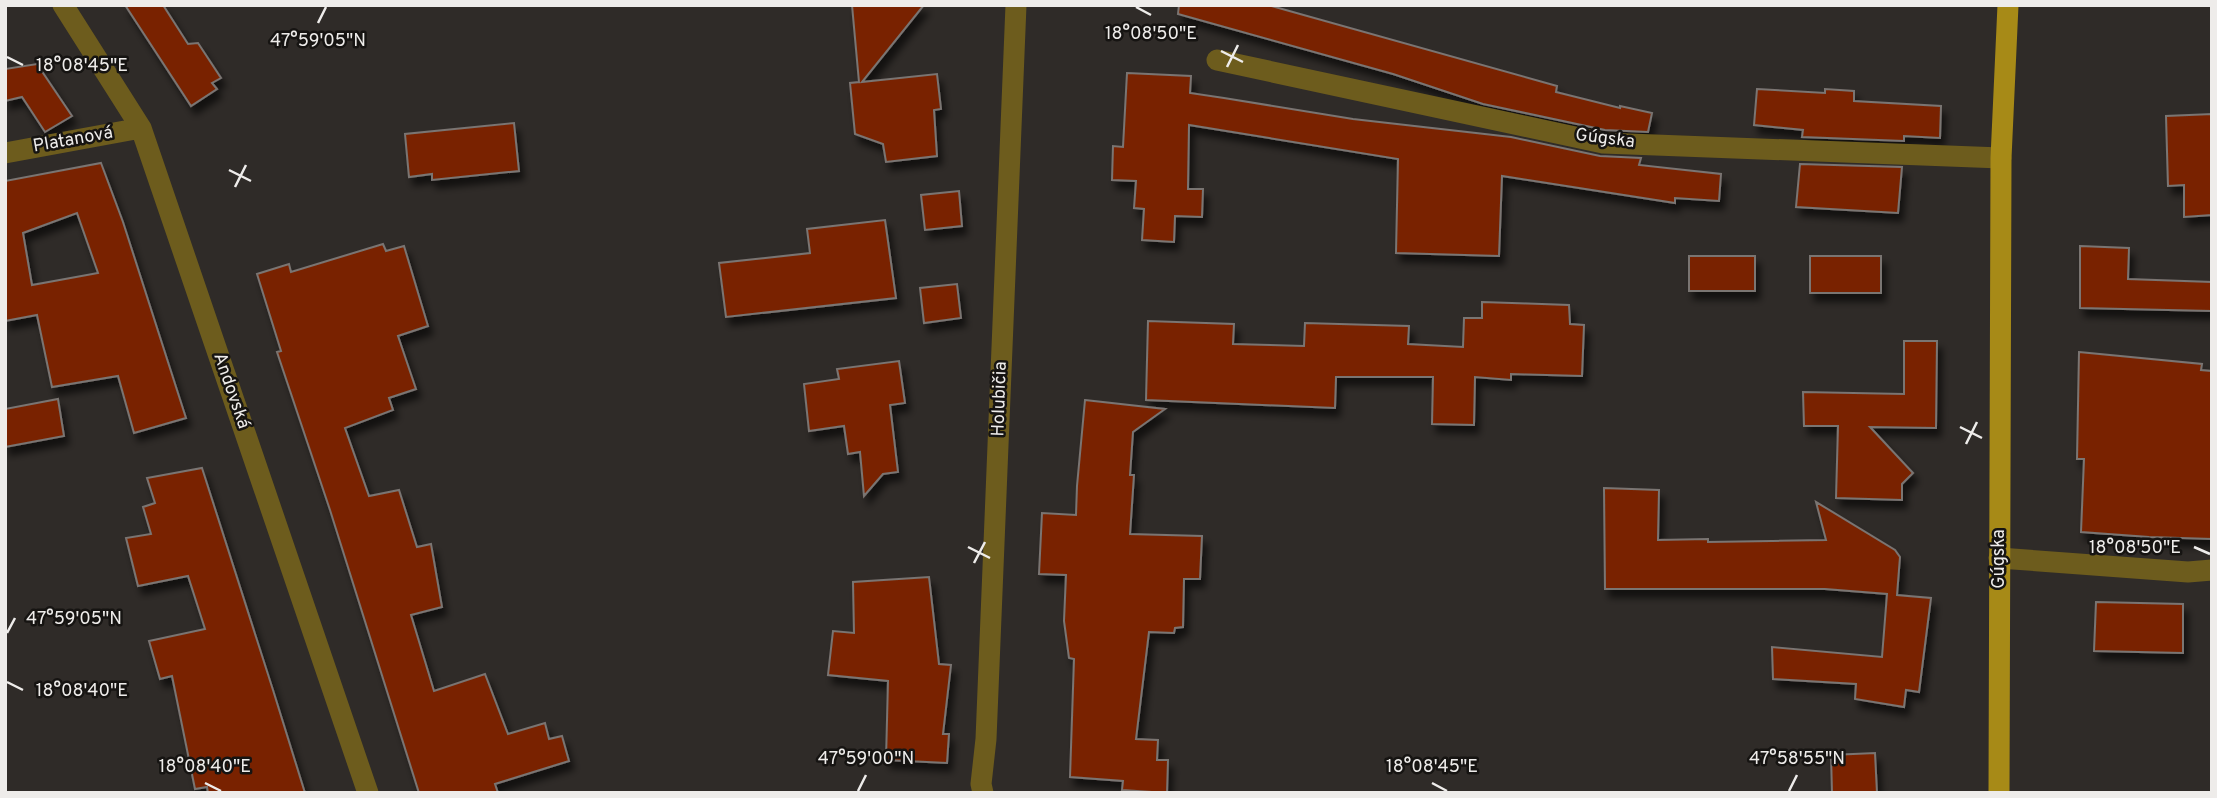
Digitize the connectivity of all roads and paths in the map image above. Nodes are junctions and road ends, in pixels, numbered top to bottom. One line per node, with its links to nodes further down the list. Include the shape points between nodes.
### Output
1 (63, 5): 5 (street, Andovská)
2 (1016, 5): 11 (street, Holubičia)
3 (2008, 5): 7 (main road, Gúgska)
4 (1217, 60): 7 (street, Gúgska, via 1603,142)
5 (142, 128): 6 (street, Platanová); 10 (street, Andovská)
6 (5, 153)
7 (2001, 158): 8 (main road, Gúgska)
8 (1999, 558): 9 (street); 12 (main road, Gúgska)
9 (2212, 570)
10 (368, 793)
11 (983, 793)
12 (1999, 793)

